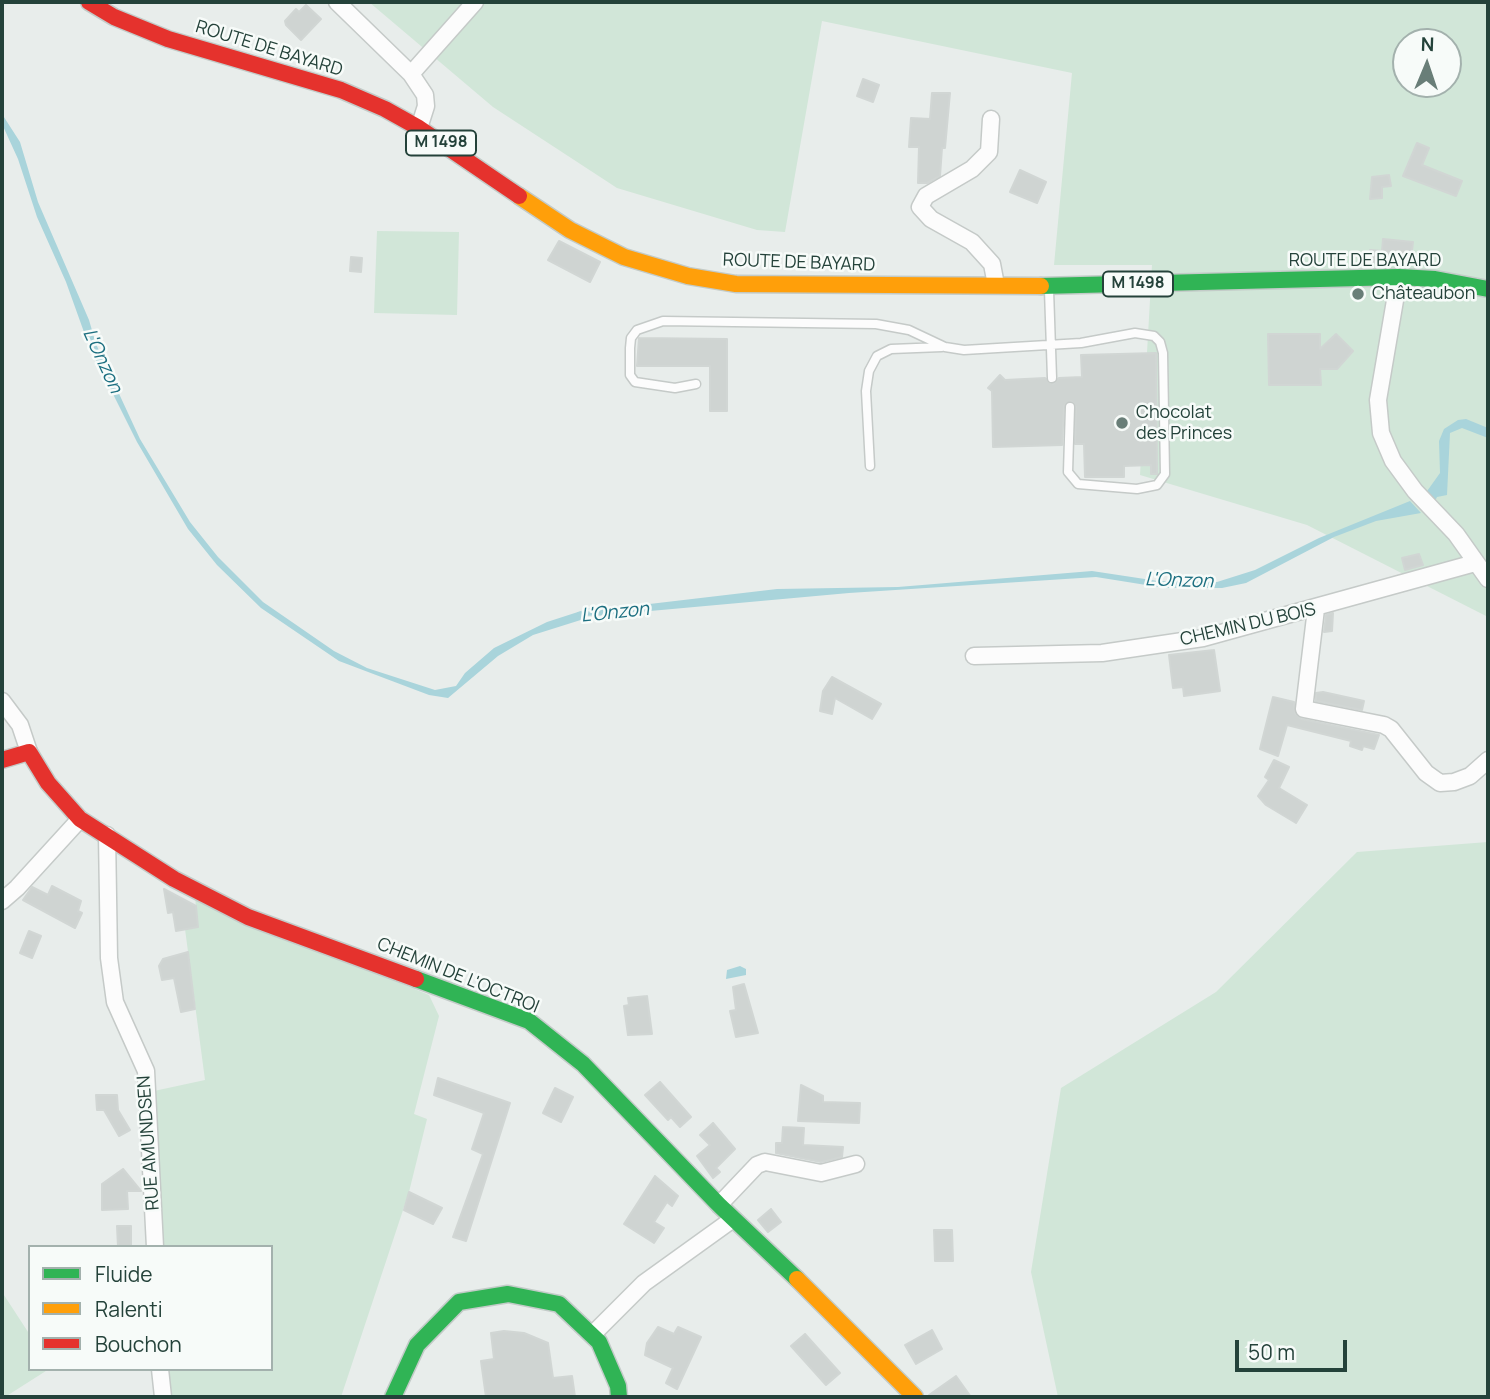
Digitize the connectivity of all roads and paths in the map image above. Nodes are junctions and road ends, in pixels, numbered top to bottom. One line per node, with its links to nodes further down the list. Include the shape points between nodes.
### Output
1 (89, 2): 6 (street, ROUTE DE BAYARD / M 1498, via 168,39 341,90)
2 (337, 2): 4 (street)
3 (475, 2): 4 (street)
4 (411, 74): 6 (street, via 425,95)
5 (991, 119): 8 (street, via 989,152 972,169 926,196 919,207 972,242 992,264)
6 (419, 128): 8 (street, ROUTE DE BAYARD / M 1498, via 570,230 656,268 736,284)
7 (1399, 277): 9 (street, ROUTE DE BAYARD / M 1498); 10 (street, ROUTE DE BAYARD / M 1498); 17 (street, via 1378,400 1381,433 1393,461)
8 (996, 285): 9 (street, ROUTE DE BAYARD / M 1498)
9 (1049, 286): 11 (lane)
10 (1488, 289)
11 (1050, 343): 12 (lane, via 991,349); 13 (lane); 15 (lane, via 1081,343 1135,333 1154,336 1160,342 1165,474 1157,485 1137,489 1078,484 1068,472)
12 (945, 347): 14 (lane, via 909,330 876,324 663,321 637,330 630,348 630,375 635,382 675,388); 16 (lane, via 891,349 877,356 866,391)
13 (1052, 378)
14 (696, 384)
15 (1070, 407)
16 (870, 466)
17 (1475, 563): 18 (street); 19 (street, CHEMIN DU BOIS)
18 (1488, 579)
19 (1316, 609): 20 (street, CHEMIN DU BOIS, via 1203,638 1114,651); 24 (street, via 1304,709 1384,725 1440,783 1470,776)
20 (974, 656)
21 (2, 701): 22 (street, via 20,725)
22 (29, 752): 23 (street); 25 (street, CHEMIN DE L'OCTROI, via 48,783)
23 (2, 760)
24 (1488, 760)
25 (80, 819): 26 (street, CHEMIN DE L'OCTROI); 27 (street)
26 (107, 835): 29 (street, CHEMIN DE L'OCTROI, via 174,879 248,917 529,1021 583,1064); 31 (street, RUE AMUNDSEN, via 109,958 116,1002 146,1071)
27 (2, 901)
28 (856, 1164): 29 (street, via 821,1173 765,1162)
29 (719, 1205): 30 (street, CHEMIN DE L'OCTROI)
30 (733, 1219): 32 (street, via 644,1283); 37 (street, CHEMIN DE L'OCTROI)
31 (155, 1245)
32 (592, 1335): 35 (street, via 559,1304 508,1294 459,1301 416,1345); 36 (street, via 599,1342)
33 (160, 1371): 34 (street)
34 (163, 1397)
35 (393, 1397)
36 (619, 1397)
37 (915, 1397)

